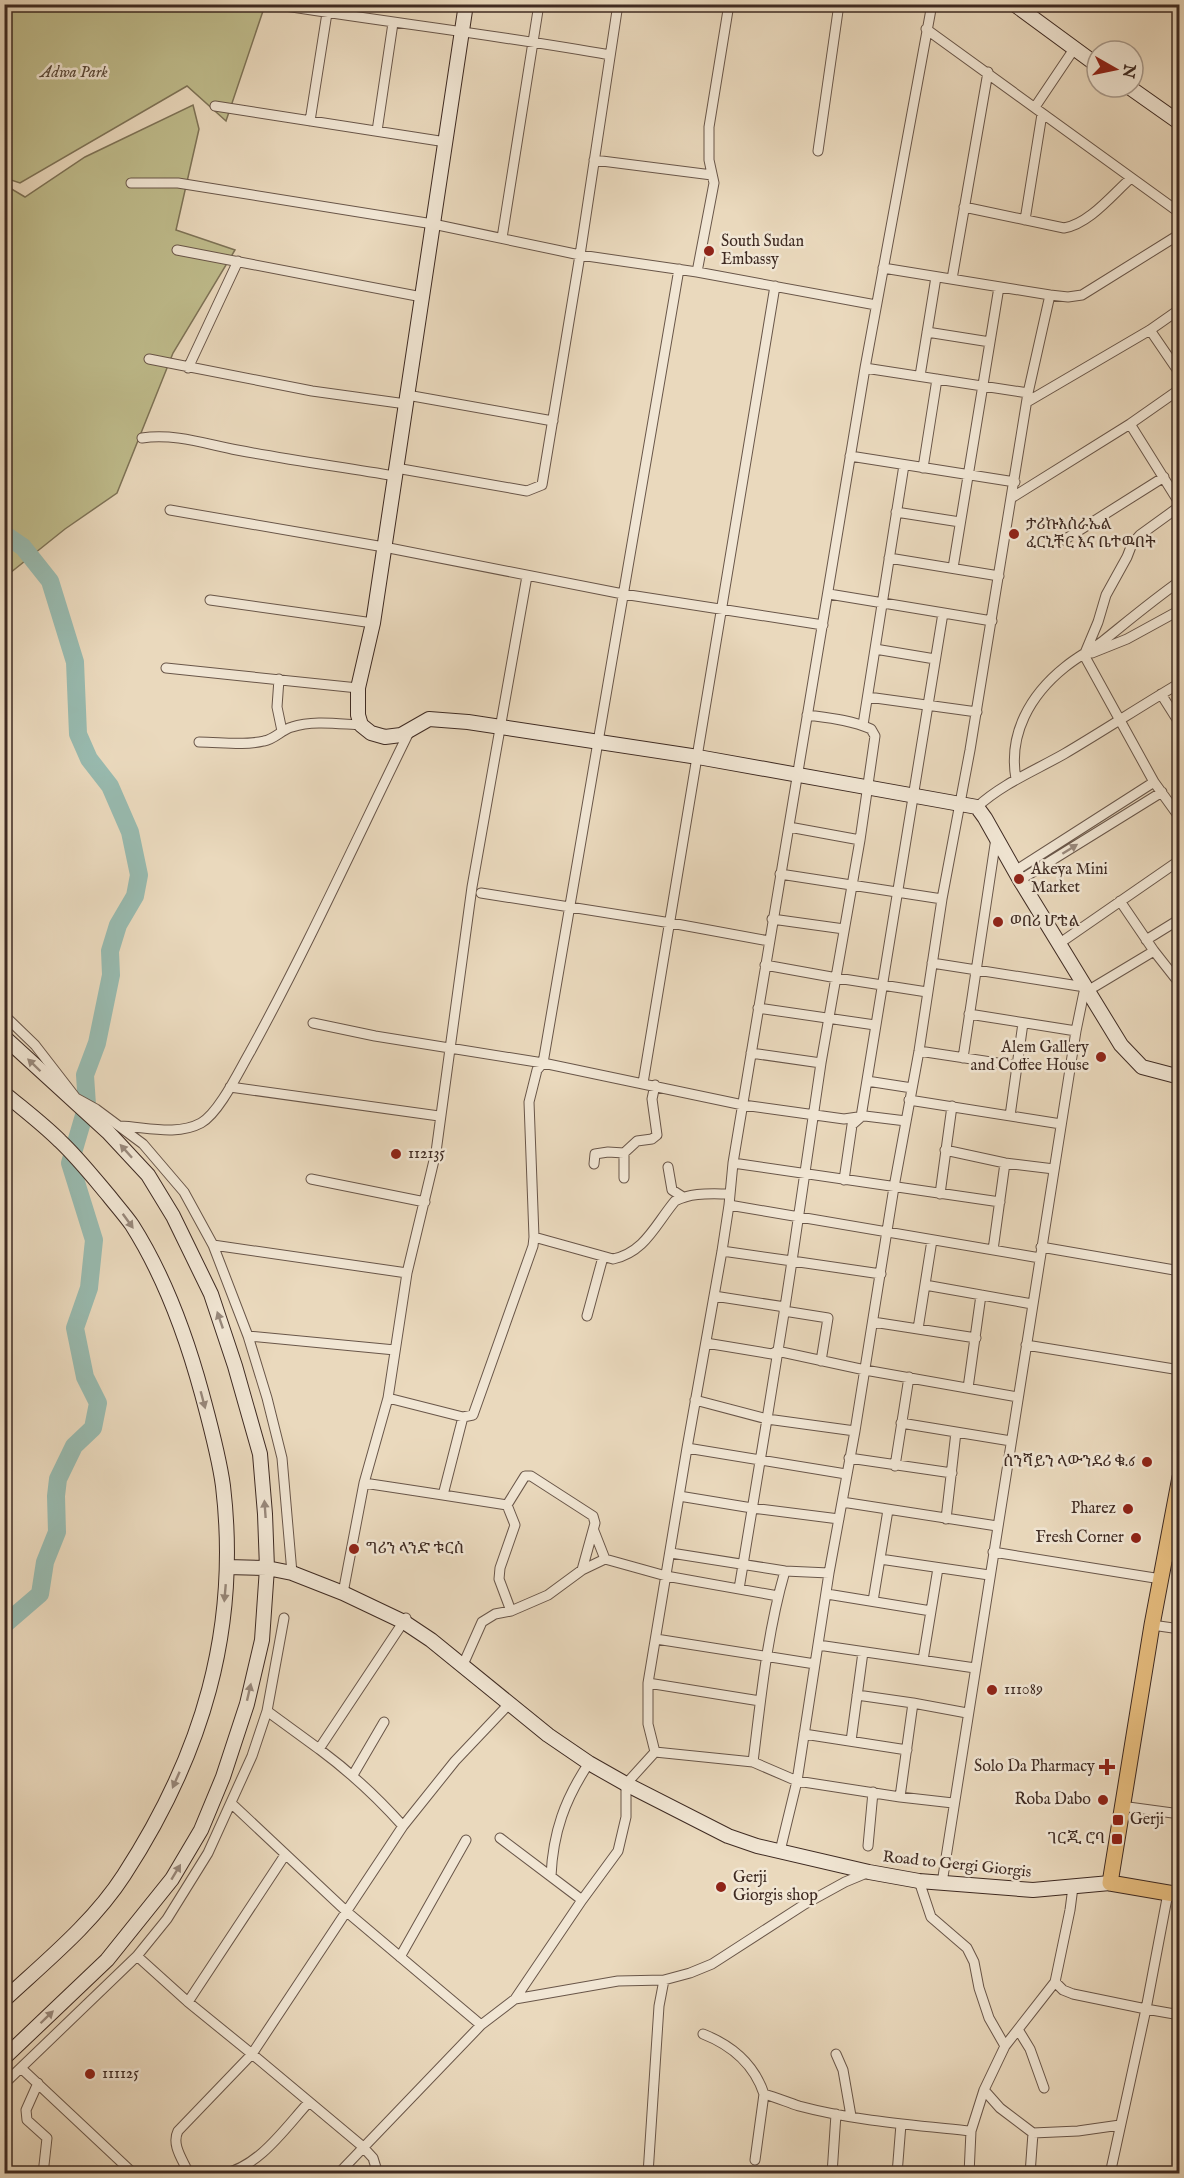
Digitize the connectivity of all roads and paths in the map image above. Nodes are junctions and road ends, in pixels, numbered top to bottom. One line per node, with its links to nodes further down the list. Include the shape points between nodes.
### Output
1 (273, 4): 9 (street)
2 (466, 4): 12 (main road)
3 (539, 4): 13 (street)
4 (618, 4): 15 (street)
5 (729, 4): 28 (street, via 709,127)
6 (839, 4): 26 (street)
7 (932, 4): 11 (street)
8 (1014, 4): 14 (main road)
9 (327, 13): 10 (street); 22 (street)
10 (393, 23): 12 (street); 24 (street)
11 (926, 29): 17 (street); 40 (street)
12 (462, 33): 13 (street); 25 (main road)
13 (534, 41): 15 (street); 36 (street)
14 (1074, 49): 16 (main road); 20 (street)
15 (610, 55): 27 (street)
16 (1085, 57)
17 (988, 72): 20 (street); 31 (street)
18 (1145, 99): 23 (main road)
19 (215, 106): 22 (street)
20 (1035, 107): 21 (street)
21 (1042, 114): 29 (street); 33 (street)
22 (310, 121): 24 (street)
23 (1179, 123)
24 (377, 131): 25 (street)
25 (446, 142): 34 (main road)
26 (818, 151)
27 (594, 160): 28 (street); 38 (street)
28 (712, 175): 42 (street, via 714,183)
29 (1130, 179): 32 (street); 33 (street, via 1073,226 1064,228)
30 (131, 183): 34 (street, via 178,183)
31 (964, 207): 33 (street); 44 (street)
32 (1179, 213)
33 (1024, 220)
34 (433, 224): 36 (street); 48 (main road)
35 (1179, 234): 47 (street, via 1082,295)
36 (502, 238): 38 (street)
37 (177, 250): 39 (street)
38 (580, 255): 41 (street); 64 (street)
39 (238, 261): 48 (street); 55 (street)
40 (883, 268): 43 (street); 49 (street)
41 (679, 270): 42 (street); 86 (street)
42 (697, 272): 45 (street)
43 (936, 277): 44 (street); 52 (street)
44 (952, 279): 46 (street)
45 (776, 286): 49 (street); 90 (street)
46 (999, 287): 47 (street); 53 (street)
47 (1050, 295): 62 (street)
48 (422, 297): 63 (main road)
49 (876, 305): 56 (street)
50 (1179, 309): 51 (street)
51 (1150, 330): 57 (street); 62 (street)
52 (927, 332): 53 (street); 58 (street)
53 (990, 342): 60 (street)
54 (149, 359): 55 (street)
55 (188, 368): 63 (street, via 312,391)
56 (865, 368): 58 (street); 67 (street)
57 (1179, 374)
58 (920, 376): 59 (street)
59 (936, 379): 60 (street); 69 (street)
60 (983, 386): 62 (street); 71 (street)
61 (1179, 389): 65 (street)
62 (1027, 398): 73 (street)
63 (407, 400): 64 (street); 70 (main road)
64 (554, 421): 70 (street, via 542,485 533,490)
65 (1130, 424): 72 (street); 74 (street)
66 (142, 438): 70 (street, via 192,440 235,450)
67 (850, 456): 68 (street); 87 (street)
68 (904, 465): 69 (street); 77 (street)
69 (923, 468): 71 (street)
70 (396, 472): 80 (main road)
71 (968, 475): 73 (street); 78 (street)
72 (1164, 477): 75 (street); 79 (street)
73 (1015, 482): 74 (street)
74 (1013, 497): 84 (street)
75 (1179, 505): 97 (street, via 1132,544 1106,595)
76 (170, 510): 80 (street)
77 (896, 512): 78 (street); 81 (street)
78 (960, 522): 82 (street)
79 (1064, 540)
80 (384, 547): 83 (street); 94 (main road)
81 (889, 558): 82 (street); 89 (street)
82 (953, 568): 84 (street)
83 (527, 576): 86 (street); 112 (street)
84 (999, 576): 93 (street)
85 (1179, 581): 97 (street)
86 (623, 594): 90 (street); 116 (street)
87 (829, 594): 89 (street); 95 (street)
88 (210, 600): 94 (street)
89 (882, 603): 92 (street); 96 (street)
90 (722, 609): 95 (street); 117 (street)
91 (1179, 609): 97 (street, via 1127,639)
92 (943, 613): 93 (street); 98 (street)
93 (992, 621): 106 (street)
94 (373, 623): 102 (main road)
95 (823, 625): 107 (street)
96 (875, 649): 98 (street); 104 (street)
97 (1084, 655): 108 (street); 119 (street, via 1048,684 1022,722 1015,740)
98 (934, 659): 105 (street)
99 (166, 668): 100 (street)
100 (279, 679): 102 (street); 114 (street, via 277,707)
101 (1179, 683): 103 (street)
102 (358, 688): 110 (main road)
103 (1161, 694): 108 (street); 109 (street)
104 (868, 697): 105 (street); 111 (street)
105 (927, 704): 106 (street); 123 (street)
106 (977, 712): 124 (street)
107 (807, 715): 111 (street); 118 (street)
108 (1120, 720): 119 (street); 120 (street)
109 (1179, 724)
110 (361, 725): 113 (main road, via 385,737); 114 (street, via 313,724)
111 (863, 725): 121 (street, via 871,729 875,743)
112 (501, 727): 113 (main road, via 429,719); 116 (main road); 164 (street, via 471,887)
113 (410, 730): 175 (street, via 268,1019)
114 (282, 731): 115 (street, via 275,738 257,742)
115 (199, 742)
116 (599, 743): 117 (main road); 138 (street)
117 (698, 757): 118 (main road); 141 (street)
118 (797, 776): 121 (main road); 127 (street)
119 (1016, 779): 125 (street)
120 (1154, 782): 122 (street); 132 (street)
121 (868, 789): 123 (main road); 129 (street)
122 (1162, 792): 126 (street); 132 (street, one-way to 122)
123 (914, 797): 124 (main road); 134 (street)
124 (961, 803): 125 (main road); 136 (street)
125 (976, 807): 128 (main road)
126 (1179, 818)
127 (789, 827): 129 (street); 131 (street)
128 (996, 838): 132 (main road); 149 (street)
129 (860, 840): 133 (street)
130 (1179, 860): 137 (street)
131 (780, 874): 133 (street); 139 (street)
132 (1018, 875): 145 (main road)
133 (853, 884): 134 (street); 142 (street)
134 (898, 892): 136 (street); 152 (street)
135 (482, 893): 138 (street)
136 (942, 899): 147 (street)
137 (1120, 901): 143 (street); 145 (street)
138 (571, 908): 141 (street); 168 (street)
139 (772, 919): 142 (street); 144 (street)
140 (1179, 919): 143 (street)
141 (670, 923): 144 (street); 173 (street)
142 (844, 929): 150 (street)
143 (1146, 940): 146 (street)
144 (769, 941): 148 (street)
145 (1060, 943): 153 (main road)
146 (1154, 951): 151 (street); 153 (street)
147 (932, 963): 149 (street); 154 (street)
148 (765, 965): 150 (street); 155 (street)
149 (976, 970): 153 (street); 156 (street)
150 (837, 978): 152 (street); 158 (street)
151 (1178, 982)
152 (883, 985): 154 (street); 161 (street)
153 (1087, 989): 162 (street); 171 (main road, via 1132,1059 1150,1071)
154 (927, 992): 165 (street)
155 (758, 1008): 158 (street); 166 (street)
156 (969, 1014): 160 (street); 167 (street)
157 (4, 1015): 187 (street, via 35,1045 76,1098 96,1109)
158 (829, 1018): 161 (street); 169 (street)
159 (313, 1023): 164 (street)
160 (1023, 1023): 162 (street); 170 (street)
161 (875, 1025): 172 (street)
162 (1076, 1031): 186 (street)
163 (4, 1037): 187 (main road, one-way to 163, via 63,1093)
164 (449, 1047): 168 (street); 182 (street)
165 (919, 1051): 167 (street); 176 (street)
166 (751, 1053): 169 (street); 179 (street)
167 (963, 1058): 170 (street)
168 (543, 1063): 173 (street); 208 (street, via 537,1070 529,1102)
169 (821, 1063): 181 (street)
170 (1018, 1066): 183 (street)
171 (1179, 1077)
172 (867, 1081): 176 (street); 184 (street)
173 (643, 1083): 174 (street)
174 (655, 1085): 179 (street); 189 (street, via 652,1099 657,1135 637,1141)
175 (230, 1087): 182 (street); 187 (street, via 211,1116 201,1123 169,1130)
176 (912, 1088): 178 (street)
177 (4, 1093): 272 (main road, one-way to 272, via 61,1141 131,1224 170,1298 189,1346 222,1483)
178 (909, 1100): 180 (street); 185 (street)
179 (743, 1105): 181 (street); 190 (street)
180 (952, 1106): 183 (street); 188 (street)
181 (814, 1115): 184 (street); 195 (street)
182 (439, 1116): 203 (street)
183 (1010, 1116): 186 (street)
184 (861, 1118): 185 (street); 198 (street, via 852,1125)
185 (906, 1121): 199 (street)
186 (1061, 1124): 194 (street)
187 (114, 1129): 210 (street, via 143,1144 184,1192); 273 (main road, one-way to 187, via 260,1454 211,1294 167,1206)
188 (945, 1150): 191 (street); 201 (street)
189 (624, 1154): 192 (street, via 596,1154); 196 (street)
190 (733, 1162): 195 (street); 200 (street)
191 (1005, 1163): 194 (street); 204 (street)
192 (594, 1164)
193 (668, 1167): 202 (street, via 672,1190)
194 (1054, 1169): 211 (street)
195 (804, 1174): 198 (street); 206 (street)
196 (624, 1178)
197 (311, 1179): 203 (street)
198 (844, 1180): 199 (street)
199 (894, 1187): 201 (street); 207 (street)
200 (730, 1194): 202 (street); 205 (street)
201 (940, 1194): 204 (street)
202 (683, 1197): 214 (street, via 675,1201 638,1248 624,1257)
203 (425, 1202): 218 (street)
204 (999, 1202): 212 (street)
205 (729, 1205): 206 (street); 213 (street)
206 (799, 1217): 207 (street); 216 (street)
207 (888, 1232): 209 (street); 219 (street)
208 (534, 1237): 214 (street); 242 (street, via 478,1403 473,1415)
209 (932, 1240): 212 (street); 220 (street)
210 (213, 1245): 218 (street); 228 (street)
211 (1041, 1247): 215 (street); 217 (street)
212 (993, 1250): 215 (street)
213 (722, 1251): 216 (street); 222 (street)
214 (603, 1257): 225 (street)
215 (1040, 1258): 223 (street)
216 (792, 1261): 219 (street); 224 (street)
217 (1179, 1271)
218 (407, 1273): 232 (street)
219 (881, 1274): 226 (street)
220 (925, 1285): 221 (street); 227 (street)
221 (981, 1295): 223 (street); 229 (street)
222 (714, 1296): 224 (street); 230 (street)
223 (1032, 1304): 231 (street)
224 (785, 1309): 233 (street); 234 (street, via 828,1318)
225 (587, 1316)
226 (873, 1322): 227 (street); 235 (street)
227 (918, 1329): 229 (street)
228 (248, 1336): 232 (street); 277 (street, via 282,1458)
229 (976, 1338): 238 (street)
230 (706, 1343): 233 (street, via 772,1354); 241 (street)
231 (1026, 1345): 236 (street); 239 (street)
232 (395, 1350): 240 (street)
233 (777, 1351): 234 (street); 243 (street)
234 (821, 1360): 235 (street)
235 (865, 1370): 237 (street); 245 (street)
236 (1179, 1370)
237 (909, 1377): 238 (street); 244 (street)
238 (968, 1388): 239 (street)
239 (1018, 1397): 247 (street)
240 (388, 1398): 242 (street); 255 (street)
241 (695, 1400): 243 (street); 248 (street)
242 (463, 1417): 256 (street)
243 (767, 1419): 245 (street); 250 (street)
244 (901, 1423): 246 (street); 251 (street)
245 (855, 1431): 249 (street)
246 (956, 1432): 247 (street); 252 (street)
247 (1011, 1441): 264 (street)
248 (687, 1448): 250 (street); 257 (street)
249 (849, 1458): 251 (street); 253 (street)
250 (761, 1461): 253 (street); 260 (street)
251 (895, 1466): 252 (street)
252 (952, 1473): 263 (street)
253 (846, 1474): 258 (street)
254 (1179, 1477): 268 (main road)
255 (364, 1483): 256 (street); 283 (street)
256 (443, 1495): 259 (street)
257 (679, 1496): 260 (street); 267 (street)
258 (842, 1502): 261 (street); 262 (street)
259 (507, 1505): 265 (street, via 525,1476 531,1476 593,1516); 287 (street, via 515,1525 499,1579)
260 (752, 1508): 262 (street); 271 (street)
261 (888, 1510): 263 (street); 270 (street)
262 (839, 1519): 278 (street)
263 (946, 1519): 264 (street)
264 (997, 1526): 266 (street)
265 (594, 1531): 269 (street); 275 (street)
266 (993, 1552): 279 (street); 281 (street)
267 (671, 1553): 271 (street); 280 (street)
268 (1172, 1557): 281 (main road)
269 (605, 1559): 275 (street); 280 (street)
270 (880, 1559): 274 (street); 286 (street)
271 (742, 1565): 276 (street); 282 (street)
272 (227, 1567): 273 (main road); 344 (main road, one-way to 344, via 213,1680 202,1718 168,1798 123,1877 91,1917)
273 (267, 1568): 277 (main road); 355 (main road, one-way to 273, via 107,1960 172,1879 201,1830 246,1704 262,1640)
274 (938, 1568): 279 (street); 288 (street)
275 (582, 1570): 287 (street, via 548,1595)
276 (785, 1571): 278 (street); 285 (street)
277 (292, 1573): 283 (main road)
278 (829, 1573): 284 (street)
279 (989, 1575): 300 (street)
280 (666, 1576): 282 (street); 293 (street)
281 (1161, 1579): 291 (main road)
282 (739, 1589): 285 (street)
283 (343, 1593): 290 (main road)
284 (826, 1594): 286 (street); 294 (street)
285 (778, 1596): 296 (street)
286 (873, 1601): 288 (street)
287 (511, 1611): 299 (street, via 482,1622)
288 (931, 1611): 297 (street)
289 (284, 1618): 306 (street)
290 (405, 1620): 299 (main road); 311 (street)
291 (1152, 1625): 292 (street); 323 (main road)
292 (1179, 1629)
293 (656, 1639): 296 (street); 301 (street)
294 (818, 1645): 295 (street); 298 (street)
295 (863, 1652): 297 (street); 302 (street)
296 (768, 1656): 298 (street); 303 (street)
297 (923, 1660): 300 (street)
298 (815, 1664): 309 (street)
299 (462, 1666): 305 (main road)
300 (975, 1668): 307 (street)
301 (648, 1683): 303 (street); 313 (street, via 648,1724)
302 (858, 1695): 304 (street); 310 (street)
303 (760, 1701): 314 (street)
304 (913, 1703): 307 (street); 312 (street)
305 (508, 1705): 315 (main road); 325 (street, via 455,1761)
306 (267, 1711): 311 (street); 322 (street)
307 (968, 1713): 321 (street)
308 (384, 1722): 316 (street)
309 (804, 1734): 310 (street); 317 (street)
310 (850, 1741): 312 (street)
311 (320, 1749): 316 (street)
312 (907, 1750): 320 (street)
313 (655, 1752): 314 (street); 318 (street)
314 (753, 1762): 317 (street)
315 (589, 1763): 318 (main road); 332 (street, via 574,1784 556,1832)
316 (352, 1774): 325 (street)
317 (797, 1781): 319 (street); 329 (street)
318 (626, 1784): 329 (main road, via 728,1836); 338 (street, via 626,1816 618,1851)
319 (873, 1792): 320 (street); 328 (street)
320 (900, 1797): 321 (street)
321 (953, 1803): 334 (street)
322 (231, 1804): 330 (street); 340 (street, via 208,1853 167,1919)
323 (1121, 1806): 324 (street); 335 (main road)
324 (1179, 1814)
325 (403, 1826): 339 (street)
326 (500, 1838): 332 (street)
327 (466, 1840): 341 (street)
328 (868, 1846)
329 (780, 1851): 331 (main road)
330 (285, 1855): 339 (street); 346 (street)
331 (869, 1872): 333 (main road, Road to Gergi Giorgis); 342 (street, Road to Gergi Giorgis, via 805,1904 711,1964)
332 (551, 1876): 338 (street)
333 (919, 1881): 334 (main road, Road to Gergi Giorgis); 352 (street, via 931,1917 967,1948 989,2018)
334 (942, 1883): 336 (main road, Road to Gergi Giorgis, via 1033,1890)
335 (1110, 1883): 336 (main road, Road to Gergi Giorgis); 337 (main road)
336 (1073, 1887): 343 (street)
337 (1174, 1894): 347 (street)
338 (582, 1900): 345 (street)
339 (347, 1912): 341 (street); 353 (street)
340 (137, 1956): 346 (street); 356 (street)
341 (400, 1957): 349 (street)
342 (664, 1980): 345 (street, Road to Gergi Giorgis, via 618,1981); 377 (street)
343 (1055, 1982): 347 (street, via 1073,1994); 350 (street)
344 (4, 2000)
345 (515, 2000): 349 (street)
346 (188, 2002): 353 (street)
347 (1146, 2009): 348 (street); 366 (street)
348 (1179, 2015)
349 (481, 2025): 369 (street)
350 (1019, 2031): 352 (street); 359 (street)
351 (703, 2034): 361 (street, via 736,2051 759,2080)
352 (1005, 2046): 360 (street)
353 (252, 2054): 362 (street); 373 (street, via 174,2137)
354 (836, 2054): 364 (street, via 843,2070)
355 (4, 2058)
356 (21, 2068): 357 (street); 358 (street)
357 (38, 2083): 371 (street, via 26,2110 27,2120 46,2138); 372 (street)
358 (4, 2084)
359 (1044, 2088)
360 (984, 2090): 367 (street); 368 (street)
361 (764, 2094): 363 (street); 370 (street)
362 (309, 2102): 369 (street); 374 (street, via 260,2156)
363 (836, 2114): 364 (street); 378 (street)
364 (850, 2116): 365 (street)
365 (901, 2124): 367 (street); 379 (street)
366 (1120, 2125): 368 (street); 382 (street)
367 (971, 2131): 380 (street)
368 (1033, 2133): 381 (street)
369 (362, 2146): 375 (street); 376 (street, via 373,2158)
370 (756, 2160)
371 (43, 2174)
372 (134, 2174)
373 (189, 2174)
374 (223, 2174)
375 (338, 2174)
376 (378, 2174)
377 (648, 2174)
378 (832, 2174)
379 (897, 2174)
380 (969, 2174)
381 (1030, 2174)
382 (1110, 2174)

